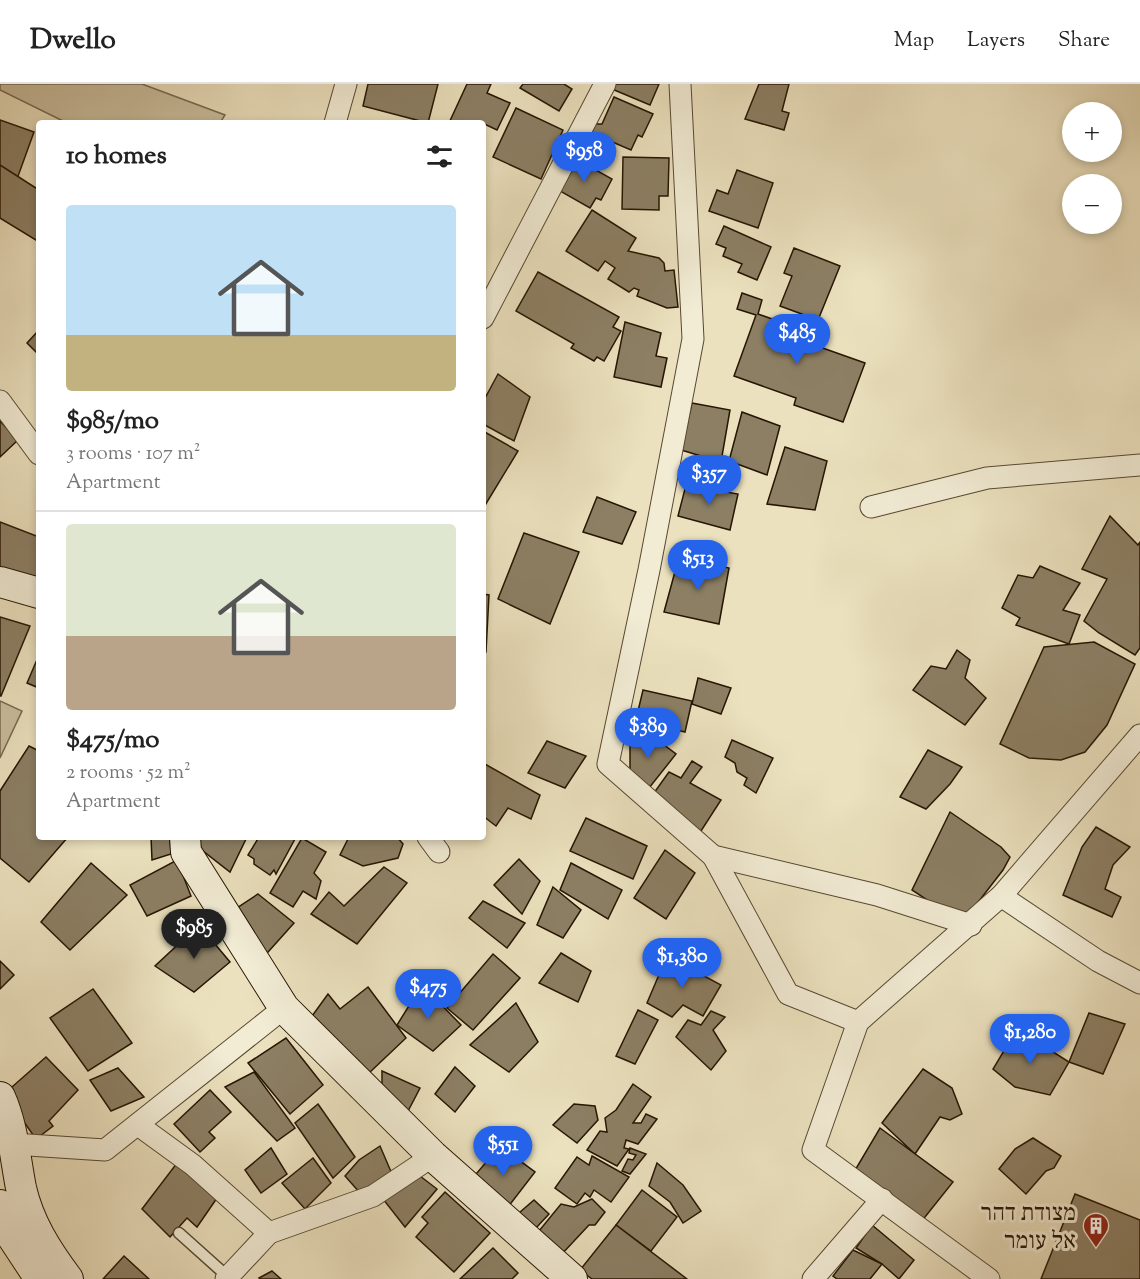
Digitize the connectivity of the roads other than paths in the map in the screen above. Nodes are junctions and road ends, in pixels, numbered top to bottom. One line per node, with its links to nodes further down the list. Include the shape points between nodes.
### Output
1 (346, 84): 4 (street)
2 (605, 84): 5 (street)
3 (680, 84): 14 (street, via 693,339 608,764)
4 (336, 120)
5 (486, 312)
6 (0, 401): 7 (street)
7 (36, 450)
8 (1140, 465): 9 (street, via 987,478)
9 (871, 507)
10 (0, 582): 11 (street)
11 (36, 592)
12 (1140, 735): 15 (street)
13 (185, 840): 18 (street, via 186,852)
14 (712, 856): 16 (street, via 877,895); 19 (street, via 788,994)
15 (1001, 896): 16 (street); 17 (street, via 1098,961)
16 (970, 925): 19 (street)
17 (1140, 983)
18 (284, 1008): 21 (street); 23 (street)
19 (858, 1022): 24 (street, via 813,1150)
20 (0, 1097): 22 (street)
21 (138, 1125): 22 (street, via 105,1150); 27 (street, via 193,1165)
22 (13, 1143): 30 (street, via 32,1221 43,1246)
23 (433, 1156): 27 (street, via 373,1196); 31 (street)
24 (882, 1199): 32 (street); 33 (street)
25 (0, 1205): 29 (street, via 13,1238)
26 (179, 1233): 28 (lane)
27 (269, 1233): 28 (street)
28 (227, 1277)
29 (40, 1279)
30 (68, 1279)
31 (572, 1279)
32 (813, 1279)
33 (989, 1279)

